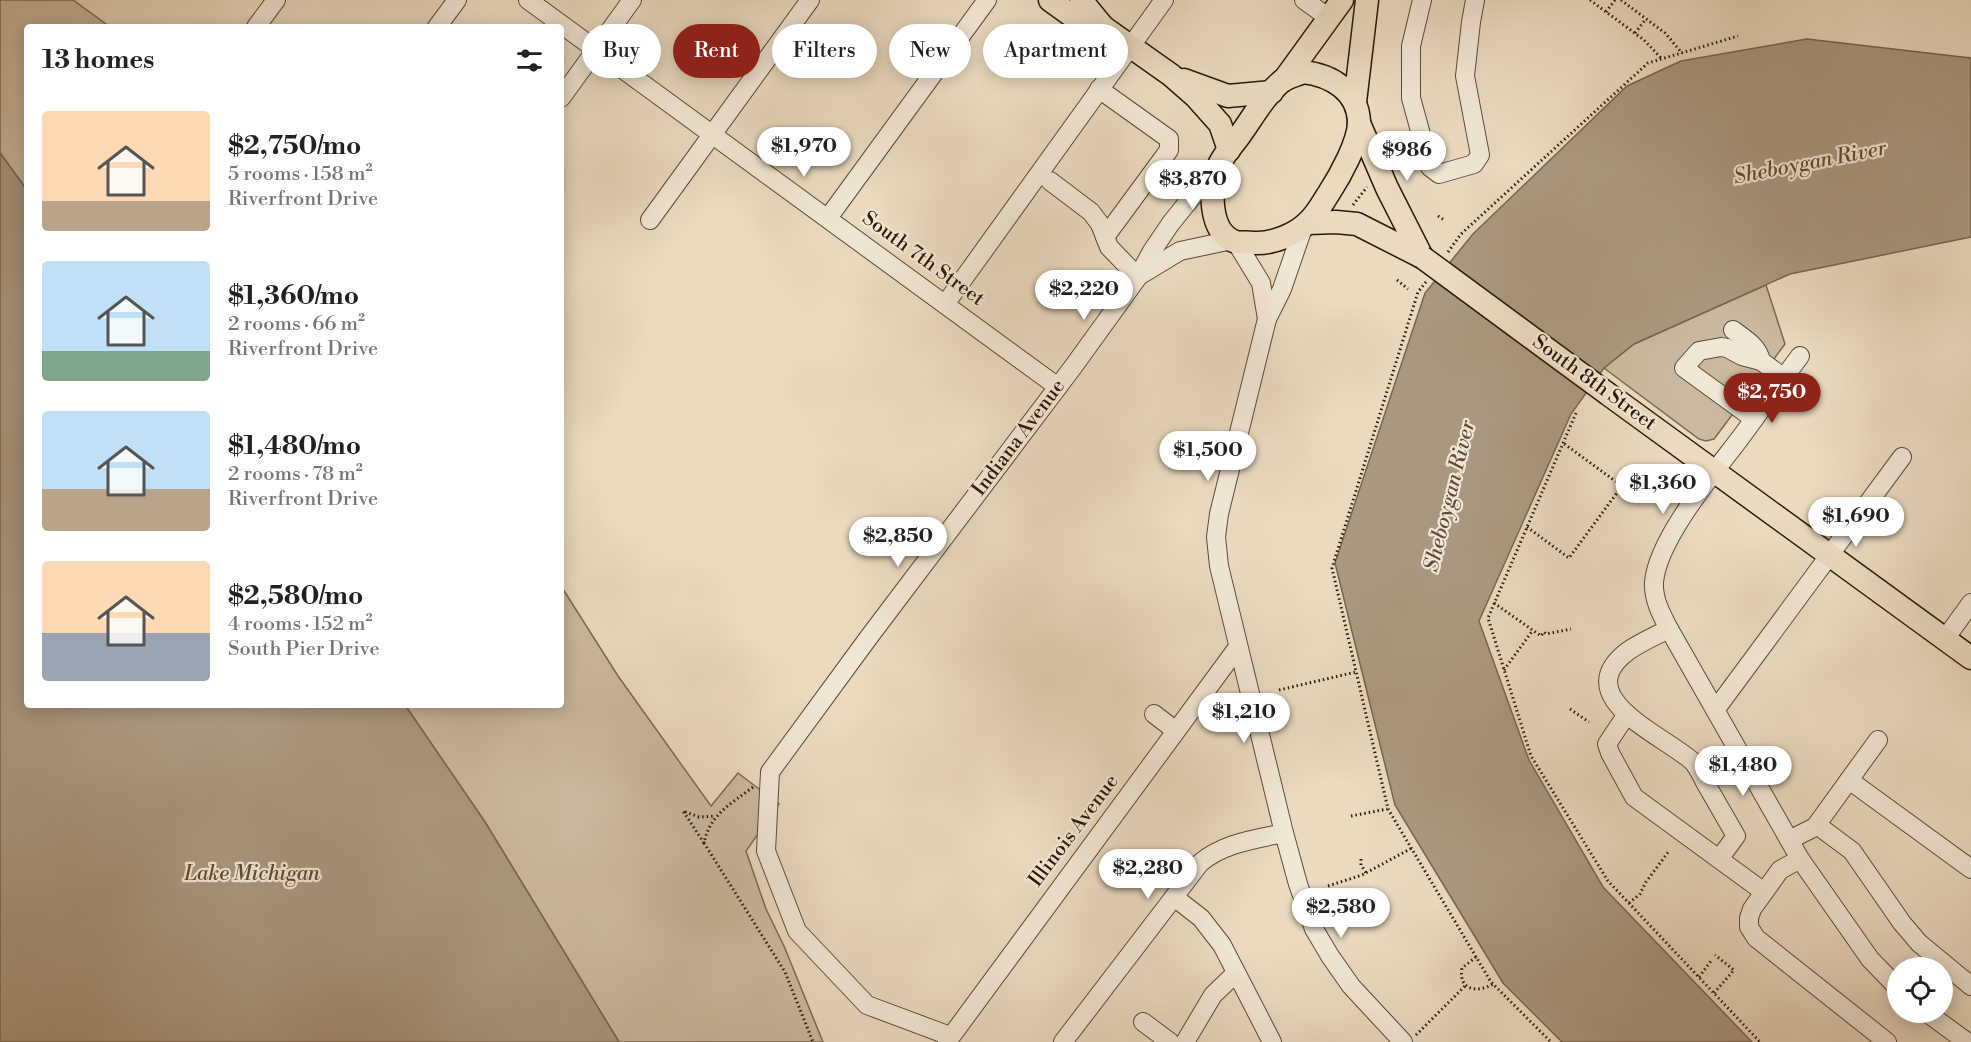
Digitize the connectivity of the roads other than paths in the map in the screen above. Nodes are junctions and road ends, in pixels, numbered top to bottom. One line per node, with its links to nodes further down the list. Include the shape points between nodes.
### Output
1 (276, 0): 16 (street)
2 (457, 0): 17 (street)
3 (528, 0): 18 (street, South 7th Street)
4 (632, 0): 19 (street)
5 (810, 0): 32 (street)
6 (987, 0): 35 (street)
7 (1050, 0): 20 (main road, via 1075,18)
8 (1081, 0): 21 (main road)
9 (1164, 0): 24 (street)
10 (1304, 0): 15 (street)
11 (1342, 0): 15 (main road)
12 (1367, 0): 31 (main road)
13 (1422, 0): 14 (street, via 1411,46 1411,98 1430,167 1439,174 1474,164 1480,155 1465,76)
14 (1476, 0)
15 (1329, 18): 28 (main road)
16 (258, 24)
17 (439, 24)
18 (561, 24)
19 (615, 24)
20 (1094, 24)
21 (1101, 24)
22 (564, 26): 23 (street, South 7th Street)
23 (582, 40)
24 (1130, 46): 26 (main road); 29 (street)
25 (582, 69): 30 (street)
26 (1171, 75): 28 (main road, via 1228,96); 33 (main road, via 1220,124)
27 (635, 78): 32 (street, South 7th Street)
28 (1278, 86): 31 (main road, via 1303,72 1317,74 1348,93); 33 (main road)
29 (1100, 89): 38 (street, via 1168,139 1169,150); 42 (street)
30 (564, 94)
31 (1357, 112): 37 (main road, via 1347,162); 40 (main road, South 8th Street, via 1387,188)
32 (713, 134): 35 (street, South 7th Street); 36 (street)
33 (1224, 157): 39 (main road, via 1212,191 1214,213 1219,227); 41 (street, Indiana Avenue, via 1159,240)
34 (1050, 181): 38 (street, via 1091,212)
35 (828, 218): 42 (street, South 7th Street)
36 (650, 220)
37 (1306, 224): 39 (main road, via 1281,239 1260,243); 40 (main road, South 8th Street, via 1357,224); 43 (street)
38 (1105, 237): 41 (street)
39 (1234, 241): 41 (street, Indiana Avenue, via 1169,255); 43 (street, via 1261,283)
40 (1427, 265): 51 (main road, South 8th Street, bridge)
41 (1138, 277): 48 (street, Indiana Avenue)
42 (946, 303): 48 (street, South 7th Street)
43 (1267, 318): 56 (street, via 1216,537)
44 (1733, 330): 46 (street, via 1753,346)
45 (1800, 356): 47 (street)
46 (1761, 362): 47 (street); 49 (street, via 1721,347 1699,351 1684,368)
47 (1784, 378): 49 (street)
48 (1058, 387): 79 (street, Indiana Avenue, via 770,772 766,851 797,931 867,1005)
49 (1754, 419): 51 (street)
50 (1902, 457): 52 (street)
51 (1715, 471): 52 (main road, South 8th Street); 54 (street, via 1676,528 1654,580 1659,610)
52 (1830, 554): 55 (main road, South 8th Street); 58 (street)
53 (1971, 603): 55 (street)
54 (1669, 629): 58 (street); 60 (street, via 1629,651 1611,672 1610,694)
55 (1945, 639): 57 (main road, South 8th Street)
56 (1238, 647): 61 (street, Illinois Avenue); 65 (street)
57 (1971, 658)
58 (1716, 709): 66 (street)
59 (1154, 714): 61 (street)
60 (1626, 714): 68 (street, via 1693,762 1736,836); 68 (street, via 1607,744 1634,797)
61 (1176, 731): 79 (street, Illinois Avenue)
62 (1878, 740): 63 (street)
63 (1850, 780): 64 (street); 69 (street)
64 (1817, 825): 66 (street); 72 (street, via 1852,851 1907,929)
65 (1284, 832): 71 (street, via 1215,852 1200,863); 84 (street, via 1314,929 1351,986)
66 (1789, 840): 67 (street)
67 (1800, 859): 70 (street, via 1780,870); 75 (street, via 1870,959)
68 (1719, 860): 70 (street)
69 (1971, 869)
70 (1764, 892): 85 (street, via 1750,914 1751,933)
71 (1174, 897): 73 (street, via 1201,918 1222,945); 80 (street)
72 (1932, 957)
73 (1236, 973): 82 (street, via 1213,995); 83 (street)
74 (1953, 974): 76 (street)
75 (1887, 977)
76 (1971, 986)
77 (1143, 1022): 81 (street)
78 (1941, 1023): 86 (street)
79 (948, 1039)
80 (1063, 1042)
81 (1170, 1042)
82 (1185, 1042)
83 (1272, 1042)
84 (1403, 1042)
85 (1887, 1042)
86 (1967, 1042)

